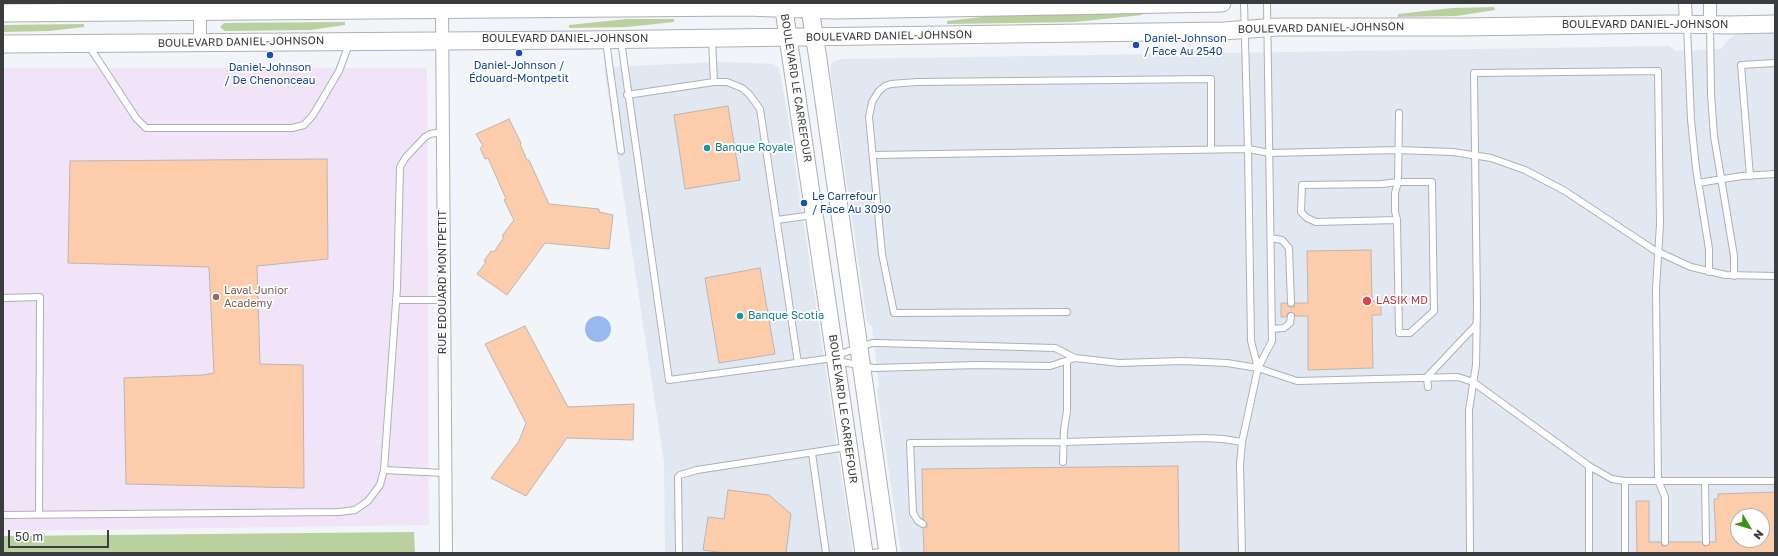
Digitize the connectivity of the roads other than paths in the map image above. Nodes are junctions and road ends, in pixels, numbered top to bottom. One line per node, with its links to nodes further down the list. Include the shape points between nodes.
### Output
1 (1222, 3): 9 (street)
2 (1244, 3): 17 (lane)
3 (1268, 3): 16 (lane)
4 (1685, 3): 13 (street)
5 (1710, 3): 15 (street)
6 (783, 5): 7 (street); 11 (street); 20 (street, BOULEVARD LE CARREFOUR)
7 (809, 6): 8 (street); 18 (street)
8 (914, 6): 9 (street)
9 (938, 6)
10 (200, 7): 11 (street); 12 (street); 24 (street)
11 (442, 10): 23 (street, RUE EDOUARD MONTPETIT)
12 (3, 14)
13 (1686, 24): 15 (street, BOULEVARD DANIEL-JOHNSON); 16 (street, BOULEVARD DANIEL-JOHNSON); 43 (lane, via 1691,120)
14 (1775, 24): 15 (street, BOULEVARD DANIEL-JOHNSON)
15 (1710, 25): 41 (lane, via 1711,94)
16 (1268, 28): 17 (street, BOULEVARD DANIEL-JOHNSON); 36 (lane)
17 (1244, 30): 18 (street, BOULEVARD DANIEL-JOHNSON); 32 (lane)
18 (815, 37): 20 (street, BOULEVARD DANIEL-JOHNSON); 60 (street)
19 (712, 38): 20 (street, BOULEVARD DANIEL-JOHNSON); 21 (street, BOULEVARD DANIEL-JOHNSON); 28 (lane)
20 (789, 38): 44 (street, BOULEVARD LE CARREFOUR)
21 (613, 39): 23 (street, BOULEVARD DANIEL-JOHNSON); 29 (lane); 35 (lane)
22 (350, 41): 23 (street, BOULEVARD DANIEL-JOHNSON); 24 (street, BOULEVARD DANIEL-JOHNSON); 25 (lane, via 340,71 314,115 304,125 292,128 146,128 136,118)
23 (443, 41): 31 (street, RUE EDOUARD MONTPETIT)
24 (200, 42): 25 (street, BOULEVARD DANIEL-JOHNSON)
25 (87, 43): 26 (street, BOULEVARD DANIEL-JOHNSON)
26 (3, 44)
27 (1775, 63): 40 (lane, via 1741,65)
28 (714, 82): 29 (lane); 45 (lane, via 728,82 742,88 760,110)
29 (627, 95): 64 (lane, via 669,380)
30 (1399, 113): 34 (lane)
31 (442, 132): 53 (lane, via 425,137 400,167); 54 (street, RUE EDOUARD MONTPETIT)
32 (1248, 149): 33 (lane); 36 (lane); 66 (lane, via 1251,344)
33 (1211, 150): 37 (lane); 37 (lane, via 1211,79 952,82 891,84 879,91 870,108)
34 (1397, 150): 36 (lane); 38 (lane, via 1434,150); 42 (lane)
35 (621, 151)
36 (1270, 153): 47 (lane)
37 (874, 155): 56 (lane, via 882,254 894,313)
38 (1475, 155): 48 (lane, via 1507,162 1544,180); 48 (lane, via 1474,73 1658,71); 58 (lane)
39 (1775, 174): 40 (lane)
40 (1750, 176): 41 (lane)
41 (1720, 180): 43 (lane); 50 (lane, via 1734,256)
42 (1398, 182): 46 (lane, via 1395,193); 46 (lane, via 1302,185 1301,212 1316,222); 46 (lane, via 1432,182 1434,311 1410,333 1399,333)
43 (1698, 183): 49 (lane, via 1709,249)
44 (815, 215): 45 (lane); 62 (street, BOULEVARD LE CARREFOUR)
45 (776, 220): 64 (lane)
46 (1397, 220)
47 (1271, 238): 55 (lane, via 1282,240 1289,248); 59 (lane)
48 (1659, 252): 49 (lane, via 1691,267); 78 (lane, via 1656,289)
49 (1709, 272): 50 (lane)
50 (1734, 276): 51 (lane)
51 (1775, 276)
52 (3, 298): 83 (lane, via 40,298)
53 (396, 300): 54 (lane); 76 (lane)
54 (443, 300): 77 (street, RUE EDOUARD MONTPETIT)
55 (1291, 303)
56 (1067, 312)
57 (1291, 316): 59 (lane, via 1290,323 1284,328)
58 (1476, 325): 67 (lane); 68 (lane, via 1476,365)
59 (1272, 329): 66 (lane, via 1272,342)
60 (860, 348): 61 (lane, via 879,343 1055,348); 62 (lane); 65 (street)
61 (1076, 358): 63 (lane); 66 (lane, via 1119,363 1236,364)
62 (833, 359): 64 (lane); 65 (lane); 72 (street, BOULEVARD LE CARREFOUR)
63 (1067, 361): 65 (lane, via 1050,366); 70 (lane, via 1067,411)
64 (798, 363)
65 (862, 366): 87 (street)
66 (1258, 368): 67 (lane, via 1297,382); 71 (lane)
67 (1428, 377): 68 (lane, via 1458,377); 69 (lane)
68 (1473, 382): 75 (lane); 93 (lane, via 1468,410)
69 (1428, 387)
70 (1063, 442): 71 (lane, via 1205,438); 74 (lane); 84 (lane, via 910,443 913,513)
71 (1242, 442): 92 (lane)
72 (849, 447): 73 (lane); 91 (street, BOULEVARD LE CARREFOUR)
73 (812, 453): 89 (lane, via 697,470 680,475); 90 (lane)
74 (1063, 462)
75 (1589, 466): 79 (lane, via 1607,477); 94 (lane)
76 (384, 470): 77 (lane); 83 (lane, via 380,485 368,501 349,512)
77 (445, 473): 88 (street, RUE EDOUARD MONTPETIT)
78 (1658, 480): 79 (lane); 80 (lane); 85 (lane, via 1665,497)
79 (1624, 481): 95 (lane)
80 (1706, 481): 81 (lane); 86 (lane)
81 (1775, 481)
82 (3, 515): 83 (lane)
83 (39, 515)
84 (923, 524)
85 (1665, 542)
86 (1706, 542)
87 (883, 552)
88 (446, 553)
89 (678, 553)
90 (826, 553)
91 (864, 553)
92 (1242, 553)
93 (1470, 553)
94 (1590, 553)
95 (1624, 553)

